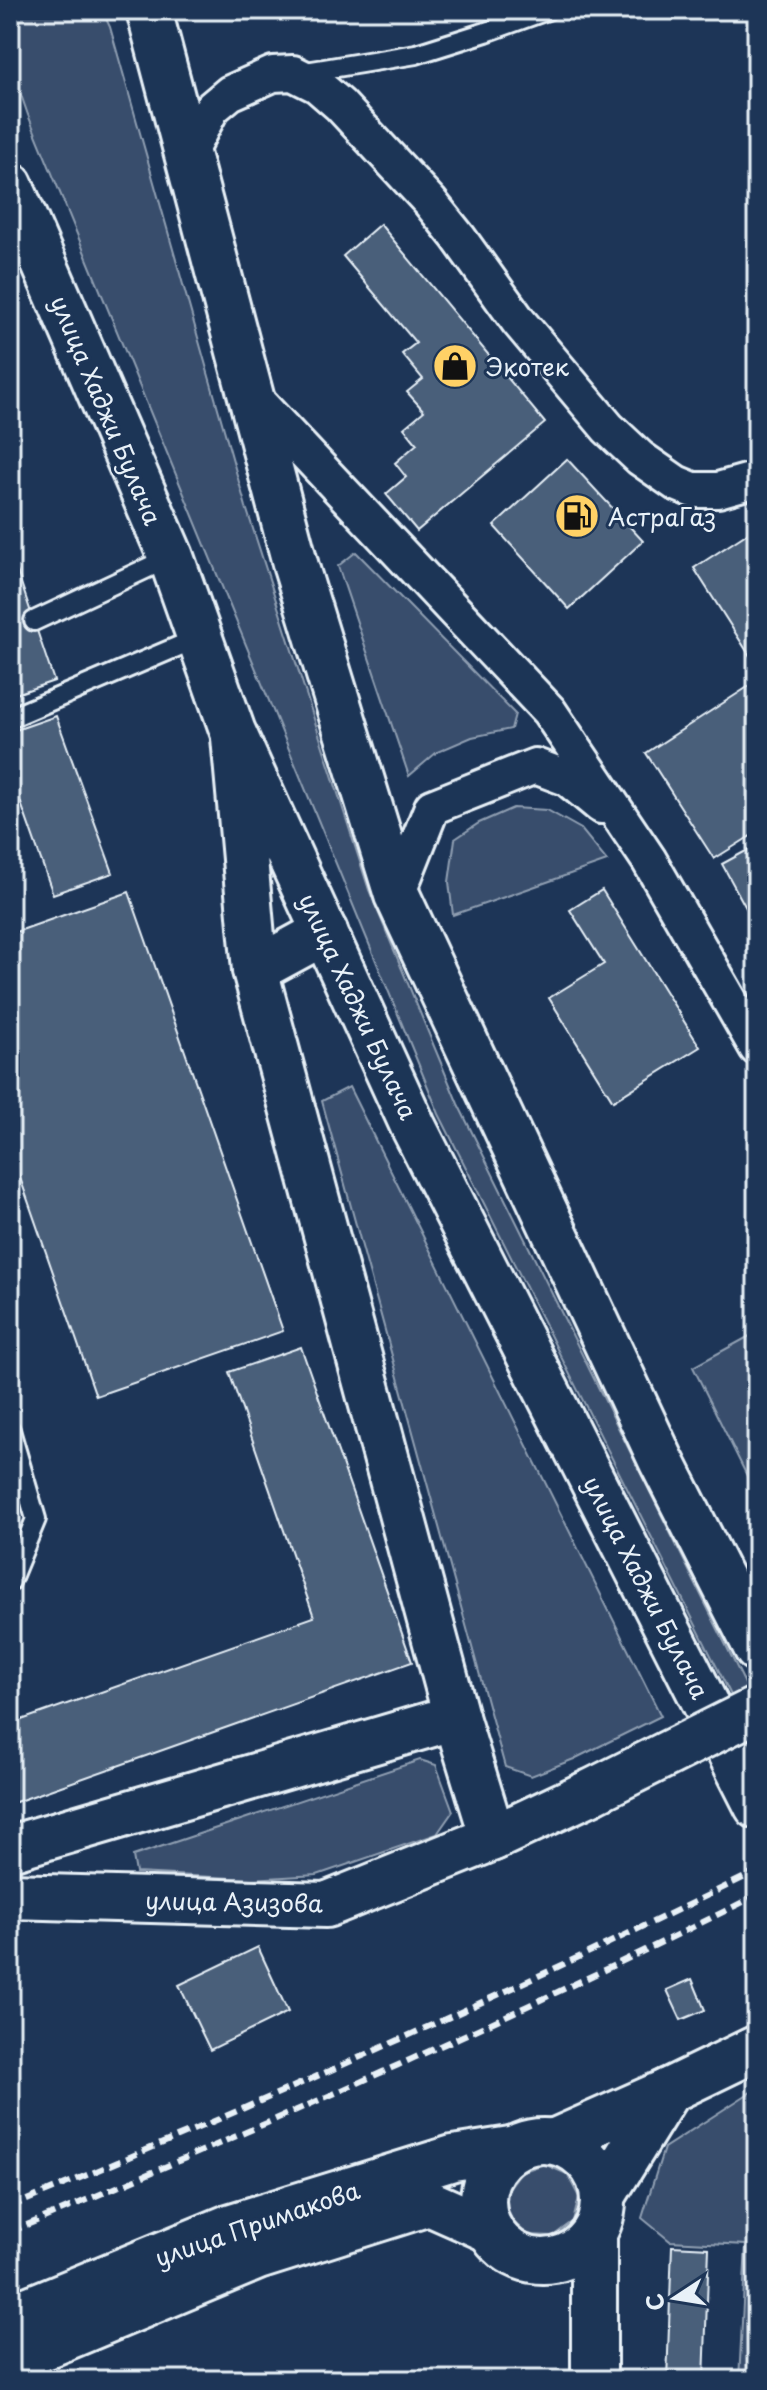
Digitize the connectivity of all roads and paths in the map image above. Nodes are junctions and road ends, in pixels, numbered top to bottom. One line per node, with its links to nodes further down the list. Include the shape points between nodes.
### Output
1 (149, 10): 4 (main road)
2 (547, 10): 3 (lane, via 416,54)
3 (293, 73): 4 (street, via 273,74 230,93 212,108); 7 (street, via 340,105 430,202 519,322 640,458 693,490 718,490)
4 (187, 156): 6 (main road)
5 (10, 185): 8 (main road, улица Хаджи Булача)
6 (248, 392): 13 (street, via 549,711); 14 (main road)
7 (757, 479)
8 (171, 557): 9 (lane); 10 (main road, улица Хаджи Булача)
9 (34, 621)
10 (198, 638): 11 (lane); 12 (main road, улица Хаджи Булача)
11 (10, 718)
12 (233, 732): 15 (main road, улица Хаджи Булача); 16 (main road)
13 (649, 860): 14 (street, via 607,811 567,778 535,766 432,807); 17 (street)
14 (397, 895): 22 (main road, via 661,1460)
15 (325, 932): 16 (main road); 25 (main road, улица Хаджи Булача, via 413,1126)
16 (255, 970): 24 (main road)
17 (757, 1048)
18 (10, 1430): 21 (lane, via 36,1519)
19 (757, 1514): 20 (path)
20 (749, 1517)
21 (10, 1582)
22 (757, 1649)
23 (757, 1709): 26 (main road, улица Азизова, bridge)
24 (456, 1717): 26 (main road); 27 (main road)
25 (757, 1806)
26 (493, 1838): 28 (main road, улица Азизова, via 326,1905)
27 (10, 1848)
28 (10, 1896)
29 (744, 2054): 30 (main road)
30 (668, 2091): 31 (main road); 33 (main road)
31 (555, 2141): 32 (main road, via 525,2142); 33 (main road, via 581,2154 597,2173)
32 (511, 2149): 34 (main road, via 497,2161 482,2194); 36 (main road, улица Примакова, via 453,2158 229,2227)
33 (598, 2215): 35 (main road, via 580,2248); 38 (main road)
34 (490, 2230): 35 (main road, via 521,2257); 37 (main road, улица Примакова, via 429,2203 258,2257)
35 (542, 2261): 38 (main road, via 574,2306)
36 (10, 2317)
37 (10, 2361)
38 (594, 2376)

